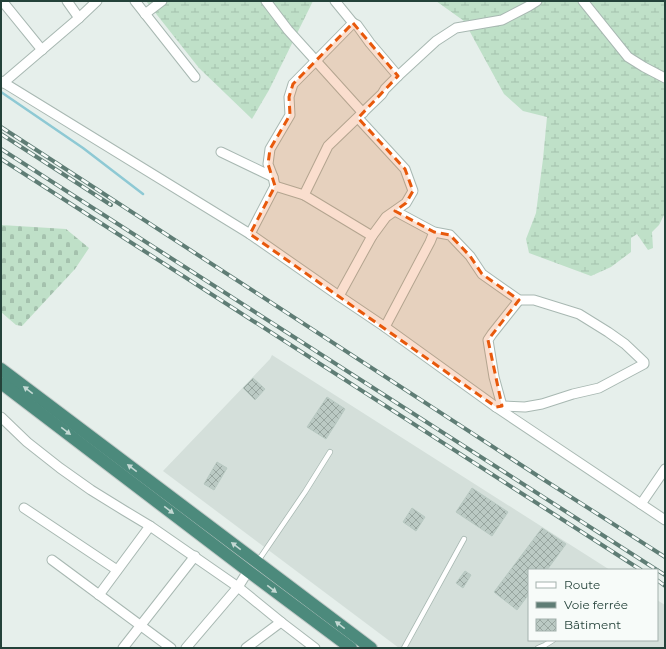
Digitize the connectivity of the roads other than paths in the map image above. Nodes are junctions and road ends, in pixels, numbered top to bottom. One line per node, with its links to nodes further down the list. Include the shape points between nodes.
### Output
1 (3, 1): 13 (street)
2 (67, 1): 11 (street)
3 (97, 1): 11 (street)
4 (135, 1): 10 (street)
5 (162, 1): 10 (street)
6 (266, 1): 14 (street)
7 (335, 1): 12 (street)
8 (538, 1): 15 (street, via 502,20 456,28 436,41)
9 (582, 1): 17 (street, via 628,57)
10 (146, 14): 16 (street)
11 (80, 18): 13 (street)
12 (353, 23): 14 (street); 15 (street)
13 (42, 50): 18 (street)
14 (316, 60): 19 (street); 21 (street, via 293,84 289,97 290,115 270,149 268,164)
15 (398, 76): 19 (street)
16 (195, 77)
17 (665, 78)
18 (2, 82): 25 (street)
19 (361, 115): 22 (street, via 328,146); 23 (street, via 405,169 413,191 406,203)
20 (221, 152): 21 (street)
21 (274, 182): 22 (street); 25 (street)
22 (304, 195): 26 (street)
23 (395, 211): 24 (street); 26 (street, via 386,217)
24 (434, 232): 28 (street, via 450,235 470,256 482,274); 29 (street)
25 (250, 234): 27 (street)
26 (372, 236): 27 (street)
27 (339, 296): 29 (street)
28 (519, 300): 32 (street, via 488,340); 32 (street, via 534,300 579,314 625,344 644,364 599,388 542,404 525,407)
29 (385, 327): 32 (street)
30 (1, 369): 44 (highway, one-way to 30)
31 (1, 382): 44 (highway, one-way to 44)
32 (499, 406): 37 (street)
33 (1, 417): 40 (street, via 60,468)
34 (330, 452): 44 (lane)
35 (665, 469): 36 (street)
36 (660, 482): 37 (street)
37 (641, 504): 39 (street)
38 (24, 508): 45 (street)
39 (665, 520)
40 (150, 526): 42 (street); 45 (street)
41 (464, 540): 58 (lane)
42 (195, 556): 46 (street); 49 (street)
43 (52, 560): 47 (street)
44 (253, 567): 46 (street); 56 (highway, one-way to 56); 57 (highway, one-way to 44)
45 (117, 570): 47 (street)
46 (238, 587): 48 (street); 53 (street)
47 (98, 595): 49 (street)
48 (281, 622): 54 (street); 55 (street)
49 (140, 626): 51 (street); 52 (street)
50 (551, 641): 59 (lane)
51 (123, 648)
52 (171, 648)
53 (186, 648)
54 (246, 648)
55 (316, 648)
56 (351, 648)
57 (371, 648)
58 (404, 648)
59 (538, 648)

